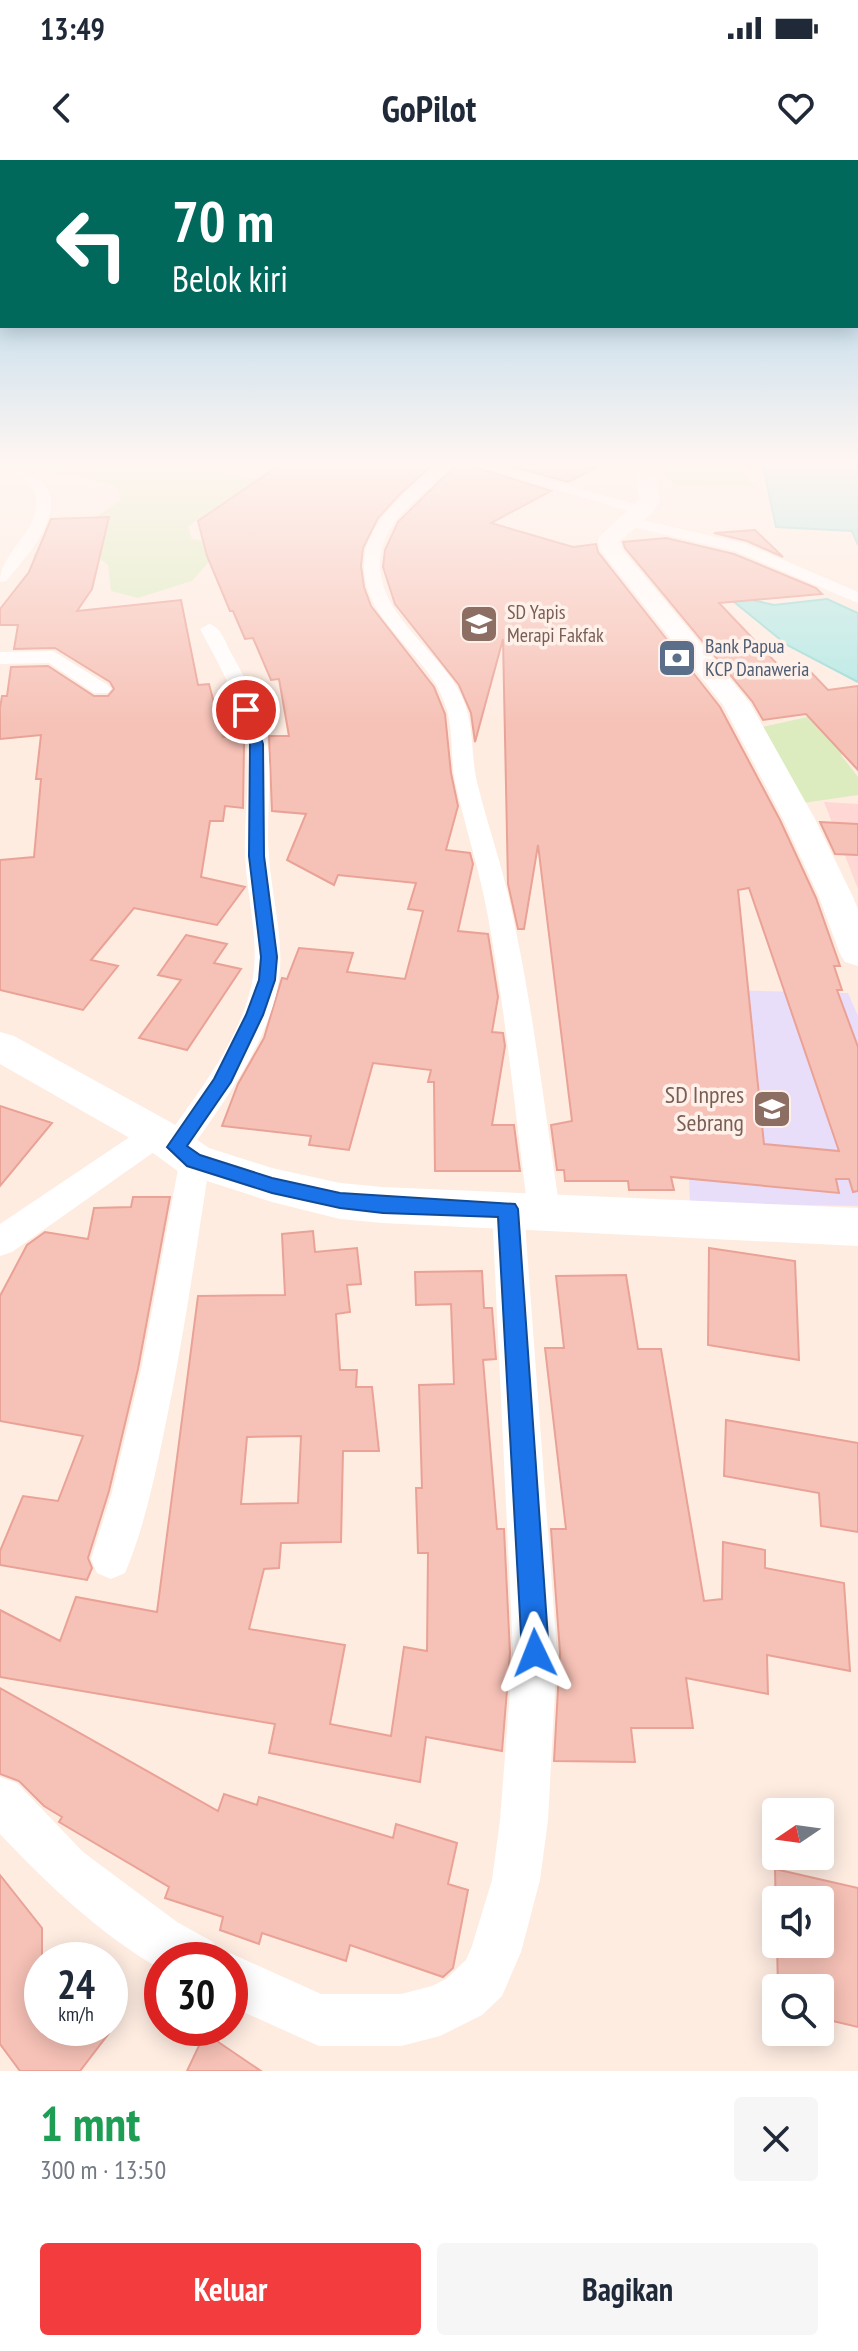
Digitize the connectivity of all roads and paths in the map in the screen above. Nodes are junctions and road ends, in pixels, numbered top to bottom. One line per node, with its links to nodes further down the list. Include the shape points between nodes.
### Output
1 (22, 551): 5 (street)
2 (374, 551): 13 (street, via 373,584 442,674 455,705 465,778 492,875 506,952)
3 (612, 551): 10 (main road, via 736,703 799,819)
4 (750, 551): 6 (street)
5 (0, 577)
6 (858, 598)
7 (209, 629): 12 (street, via 254,730 257,856 269,957 262,999 247,1031 222,1082)
8 (2, 657): 9 (street, via 53,657)
9 (101, 689)
10 (858, 954)
11 (0, 1046): 12 (main road)
12 (176, 1147): 13 (main road, via 272,1185 340,1201); 15 (street); 16 (street, via 159,1370)
13 (526, 1210): 14 (main road); 19 (street, via 535,1653 518,1865 496,1952 484,1978 464,1997 401,2020 319,2020)
14 (858, 1227)
15 (0, 1242)
16 (111, 1559)
17 (0, 1800): 18 (street, via 66,1869)
18 (163, 1942)
19 (248, 1987)

